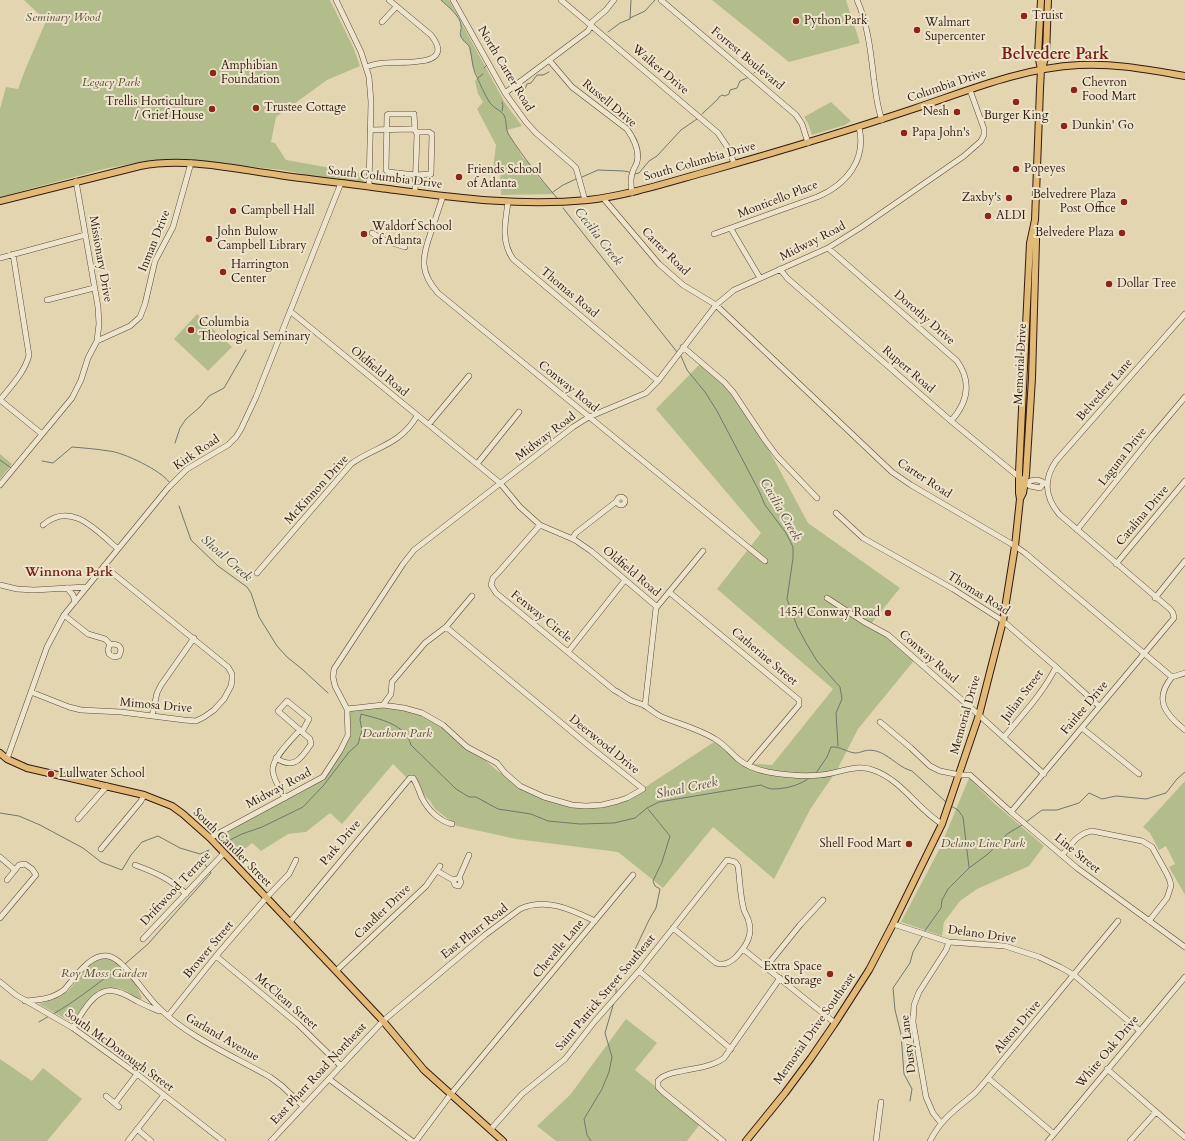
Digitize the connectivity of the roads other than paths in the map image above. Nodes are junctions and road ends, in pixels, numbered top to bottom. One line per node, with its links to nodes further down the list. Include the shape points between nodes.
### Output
1 (336, 0): 14 (street)
2 (389, 0): 10 (street)
3 (453, 0): 18 (street, North Carter Road)
4 (561, 0): 12 (street, Walker Drive)
5 (614, 0): 12 (street)
6 (661, 0): 24 (street, Forrest Boulevard, via 788,107 802,124)
7 (857, 0): 19 (street, via 870,51 877,104)
8 (1040, 0): 15 (main road, Memorial Drive, via 1038,55)
9 (1048, 0): 15 (main road, Memorial Drive, via 1046,55)
10 (396, 7): 11 (street); 14 (street, via 435,40 438,51 435,58 428,61 384,63)
11 (382, 22)
12 (591, 26): 13 (street); 26 (street, Walker Drive, via 718,132 730,151)
13 (549, 60): 18 (street); 32 (street, Russell Drive, via 572,86 634,138 638,149 637,162 632,173)
14 (366, 67): 21 (street, via 370,90)
15 (1041, 69): 16 (main road, Columbia Drive, via 1079,65 1124,66); 17 (main road, Columbia Drive); 39 (main road, Memorial Drive)
16 (1185, 76)
17 (970, 90): 19 (main road, Columbia Drive); 44 (street, Midway Road, via 984,129 981,141 950,167)
18 (505, 93): 35 (street, North Carter Road, via 536,133 578,172)
19 (882, 120): 20 (main road, South Columbia Drive)
20 (859, 128): 24 (main road, South Columbia Drive); 38 (street, Monticello Place, via 858,160 836,187 817,197)
21 (370, 130): 22 (street); 30 (street)
22 (387, 130): 23 (street); 23 (street, via 389,114 412,114); 27 (street, via 386,170)
23 (415, 131): 27 (street); 27 (street, via 432,134 431,174)
24 (808, 143): 26 (main road, South Columbia Drive)
25 (192, 164): 28 (main road, South Columbia Drive, via 156,162); 29 (main road, South Columbia Drive); 54 (street, Inman Drive, via 173,227 155,261 140,317 130,326)
26 (734, 164): 32 (main road, South Columbia Drive)
27 (416, 175): 31 (street)
28 (76, 182): 36 (main road, South Columbia Drive); 42 (street, Missionary Drive)
29 (341, 184): 30 (main road, South Columbia Drive); 52 (street, Kirk Road)
30 (369, 186): 31 (main road, South Columbia Drive)
31 (415, 192): 33 (main road, South Columbia Drive)
32 (632, 192): 34 (main road, South Columbia Drive)
33 (443, 196): 37 (main road, South Columbia Drive); 62 (street, Conway Road, via 424,251 423,261 430,285)
34 (603, 198): 35 (main road, South Columbia Drive); 51 (street, Carter Road, via 659,264 683,285)
35 (585, 200): 37 (main road, South Columbia Drive)
36 (0, 201)
37 (508, 203): 57 (street, Thomas Road, via 504,236 513,259)
38 (731, 229): 41 (street, Monticello Place); 48 (street, Monticello Place)
39 (1034, 230): 67 (main road, Memorial Drive, via 1030,236); 68 (main road, Memorial Drive, via 1035,303)
40 (372, 233): 43 (street)
41 (714, 234)
42 (85, 235): 45 (street); 49 (street, Missionary Drive)
43 (405, 248)
44 (828, 248): 47 (street, Midway Road); 63 (street, Dorothy Drive, via 957,361 965,374 967,385 963,403)
45 (14, 254): 46 (street); 59 (street, via 29,355 23,371)
46 (0, 258)
47 (780, 269): 48 (street, Midway Road); 63 (street, Rupert Road, via 787,278)
48 (760, 278): 51 (street, Midway Road, via 734,290)
49 (94, 288): 50 (street); 54 (street, Missionary Drive, via 100,324)
50 (47, 300)
51 (716, 306): 55 (street, Midway Road); 81 (street, Carter Road, via 892,472 911,486)
52 (290, 311): 61 (street, Oldfield Road); 82 (street, Kirk Road, via 242,429 228,445 187,469)
53 (1185, 314): 71 (street, Belvedere Lane, via 1056,461)
54 (97, 341): 65 (street, via 72,398)
55 (683, 347): 57 (street, Midway Road); 73 (street, via 733,392 777,456)
56 (470, 376): 64 (street)
57 (658, 381): 62 (street, Midway Road, via 646,393)
58 (1185, 397): 79 (street, Laguna Drive)
59 (0, 400): 65 (street)
60 (519, 412): 66 (street)
61 (417, 416): 64 (street, Oldfield Road); 88 (street, McKinnon Drive, via 394,441 351,464)
62 (589, 417): 70 (street, Midway Road); 84 (street, Conway Road)
63 (951, 421): 67 (street, Rupert Road)
64 (429, 424): 66 (street, Oldfield Road)
65 (42, 434): 72 (street)
66 (477, 464): 70 (street, Oldfield Road)
67 (1019, 477): 68 (street, Rupert Road); 74 (main road, Memorial Drive)
68 (1026, 482): 71 (street, via 1030,486 1040,488); 74 (main road, Memorial Drive)
69 (1185, 482): 86 (street, Catalina Drive)
70 (500, 483): 78 (street, Oldfield Road, via 520,507); 113 (street, Midway Road, via 414,550 403,564 334,669 335,686)
71 (1046, 483): 79 (street, via 1052,505)
72 (0, 485)
73 (817, 498)
74 (1020, 499): 81 (main road, Memorial Drive)
75 (617, 501): 80 (street, via 576,533)
76 (836, 513): 100 (street, Thomas Road, via 863,538 953,589)
77 (43, 525): 82 (street, via 48,520 65,515 73,516)
78 (540, 525): 80 (street, Oldfield Road); 104 (street, Fenway Circle, via 493,578 491,585 502,598)
79 (1077, 530): 86 (street)
80 (572, 539): 89 (street, Oldfield Road, via 591,551)
81 (1015, 546): 100 (main road, Memorial Drive); 105 (street, Carter Road)
82 (118, 548): 87 (street, Kirk Road)
83 (703, 551): 93 (street)
84 (765, 561)
85 (1185, 561): 96 (street)
86 (1116, 564): 96 (street)
87 (104, 566): 91 (street, Kirk Road); 102 (street, Mimosa Drive)
88 (257, 573)
89 (625, 580): 98 (street, Oldfield Road); 104 (street)
90 (0, 585): 92 (street, via 34,590)
91 (86, 587): 92 (street); 97 (street, Kirk Road)
92 (67, 588): 97 (street)
93 (670, 592): 98 (street); 124 (street, Catherine Street, via 799,700 799,705)
94 (472, 596): 101 (street)
95 (827, 598): 114 (street, Conway Road, via 888,635)
96 (1155, 598): 105 (street, Fairlee Drive, via 1170,609 1174,616)
97 (75, 602): 99 (street, Kirk Road)
98 (656, 606): 111 (street, Oldfield Road)
99 (64, 615): 103 (street, via 88,634 105,639); 109 (street, Kirk Road, via 47,647)
100 (1003, 621): 106 (street, Thomas Road); 114 (main road, Memorial Drive)
101 (446, 627): 110 (street, via 425,643 392,682 391,694); 110 (street, Deerwood Drive, via 643,789 627,798 602,805 572,805 544,797 520,786 497,763 467,747 436,720 415,711)
102 (194, 638): 115 (street, via 157,692); 115 (street, Mimosa Drive, via 228,667 232,674 231,686 224,699 214,710 196,721)
103 (110, 644)
104 (568, 652): 111 (street, Fenway Circle, via 614,690)
105 (1144, 654): 108 (street, Carter Road); 112 (street, Fairlee Drive)
106 (1056, 667): 112 (street, Thomas Road); 120 (street, Julian Street, via 1044,688)
107 (1185, 672): 108 (street)
108 (1172, 677): 119 (street, via 1166,686 1163,703 1168,714)
109 (31, 692): 115 (street, Mimosa Drive, via 81,710); 123 (street, Kirk Road)
110 (383, 704): 113 (street, Deerwood Drive)
111 (645, 706): 124 (street, via 654,713 714,738)
112 (1099, 706): 117 (street, Fairlee Drive)
113 (347, 709): 130 (street, Midway Road, via 348,735 323,777)
114 (979, 715): 120 (street, Conway Road); 127 (main road, Memorial Drive)
115 (152, 716)
116 (880, 722): 127 (street, Line Street, via 930,766)
117 (1082, 728): 125 (street, Fairlee Drive); 126 (street)
118 (300, 730): 118 (street, via 303,730 309,721 287,701 278,711); 122 (street); 122 (street, via 311,741 303,755 290,764)
119 (1185, 730)
120 (1004, 737): 125 (street, Conway Road)
121 (0, 753): 123 (main road, South Candler Street)
122 (276, 758): 130 (street, via 273,773)
123 (7, 759): 128 (main road, South Candler Street, via 27,768)
124 (748, 766): 134 (street, via 767,772 813,775 854,767 872,769 908,793)
125 (1044, 774): 131 (street, Fairlee Drive)
126 (1139, 774)
127 (960, 775): 131 (street, Line Street, via 970,775); 134 (main road, Memorial Drive)
128 (107, 786): 129 (main road, South Candler Street); 132 (street)
129 (144, 795): 135 (main road, South Candler Street, via 172,806); 136 (street)
130 (285, 798): 135 (street, Midway Road)
131 (1011, 812): 139 (street, Line Street)
132 (78, 819)
133 (452, 824): 155 (street, Park Drive, via 435,815 425,803 418,785 410,778)
134 (942, 824): 156 (main road, Memorial Drive)
135 (214, 843): 137 (main road, South Candler Street)
136 (101, 849)
137 (224, 853): 148 (street, Driftwood Terrace); 149 (main road, South Candler Street)
138 (469, 855): 145 (street, via 456,880)
139 (1062, 855): 154 (street, Line Street); 154 (street, via 1079,835 1092,831 1142,841 1152,847 1168,874 1171,886 1167,898)
140 (0, 857): 144 (street)
141 (296, 860): 149 (street, Brower Street, via 289,874)
142 (135, 865): 148 (street, via 170,880)
143 (440, 866): 145 (street, Candler Drive)
144 (15, 870): 147 (street); 151 (street, via 19,865 25,864 36,875)
145 (437, 871): 165 (street, Candler Drive, via 426,886)
146 (633, 875): 152 (street, Chevelle Lane)
147 (7, 880)
148 (186, 894): 158 (street, Driftwood Terrace)
149 (266, 898): 155 (main road, South Candler Street); 162 (street, Brower Street)
150 (823, 900): 163 (street)
151 (0, 918)
152 (595, 920): 174 (street, East Pharr Road, via 557,905 526,907 485,935); 184 (street, Chevelle Lane)
153 (1118, 921): 166 (street, Alston Drive)
154 (1149, 921): 160 (street, Line Street)
155 (290, 922): 165 (main road, South Candler Street)
156 (894, 924): 159 (street, Delano Drive); 175 (main road, Memorial Drive Southeast, via 869,970)
157 (673, 928): 161 (street, via 716,963 729,963); 161 (street, Saint Patrick Street Southeast, via 727,860 735,862 738,866 744,910 751,930); 164 (street, Saint Patrick Street Southeast)
158 (143, 939)
159 (949, 942): 166 (street, Delano Drive, via 1005,946); 190 (street, Dusty Lane, via 919,992 914,1006 913,1022 926,1097 932,1113)
160 (1185, 947)
161 (743, 949): 163 (street)
162 (216, 956): 173 (street, Brower Street); 179 (street, McClean Street, via 298,1024)
163 (766, 967): 168 (street)
164 (639, 970): 178 (street); 192 (street, Saint Patrick Street Southeast, via 565,1059 522,1094)
165 (336, 971): 174 (main road, South Candler Street)
166 (1074, 975): 177 (street, Delano Drive); 182 (street, Alston Drive)
167 (1185, 977): 177 (street, White Oak Drive)
168 (780, 978): 175 (street); 178 (street)
169 (0, 982): 171 (street, South McDonough Street)
170 (43, 1000): 171 (street, Garland Avenue); 172 (street); 173 (street, Garland Avenue, via 64,990 92,960 108,956 121,962 150,1000)
171 (25, 1001): 172 (street, South McDonough Street)
172 (38, 1008): 176 (street, South McDonough Street)
173 (168, 1016): 176 (street, via 110,990 103,992 84,1009); 188 (street, Garland Avenue, via 197,1037 270,1078)
174 (382, 1021): 179 (street, East Pharr Road Northeast); 184 (main road, South Candler Street, via 424,1070)
175 (835, 1023): 203 (main road, Memorial Drive Southeast, via 785,1093)
176 (72, 1028): 181 (street, South McDonough Street)
177 (1139, 1030): 180 (street, White Oak Drive)
178 (731, 1049): 202 (street, via 724,1058 714,1064 670,1073 658,1081 658,1087)
179 (341, 1066): 183 (street, East Pharr Road Northeast)
180 (1107, 1069): 189 (street); 193 (street, White Oak Drive)
181 (138, 1074): 185 (street, via 117,1105); 186 (street, South McDonough Street)
182 (988, 1078): 190 (street, Alston Drive); 193 (street)
183 (329, 1079): 188 (street, East Pharr Road Northeast); 199 (street)
184 (451, 1094): 192 (main road, South Candler Street); 200 (street, Chevelle Lane)
185 (106, 1096)
186 (164, 1096): 191 (street); 197 (street, South McDonough Street)
187 (881, 1102): 204 (street)
188 (303, 1106): 198 (street, East Pharr Road Northeast)
189 (1156, 1112): 194 (street); 207 (street)
190 (941, 1123): 205 (street, Alston Drive)
191 (137, 1129): 195 (street); 196 (street)
192 (491, 1129): 201 (main road, South Candler Street)
193 (1054, 1134): 206 (street, White Oak Drive)
194 (1185, 1137)
195 (128, 1141)
196 (151, 1141)
197 (223, 1141)
198 (271, 1141)
199 (412, 1141)
200 (416, 1141)
201 (503, 1141)
202 (723, 1141)
203 (746, 1141)
204 (876, 1141)
205 (930, 1141)
206 (1048, 1141)
207 (1130, 1141)

